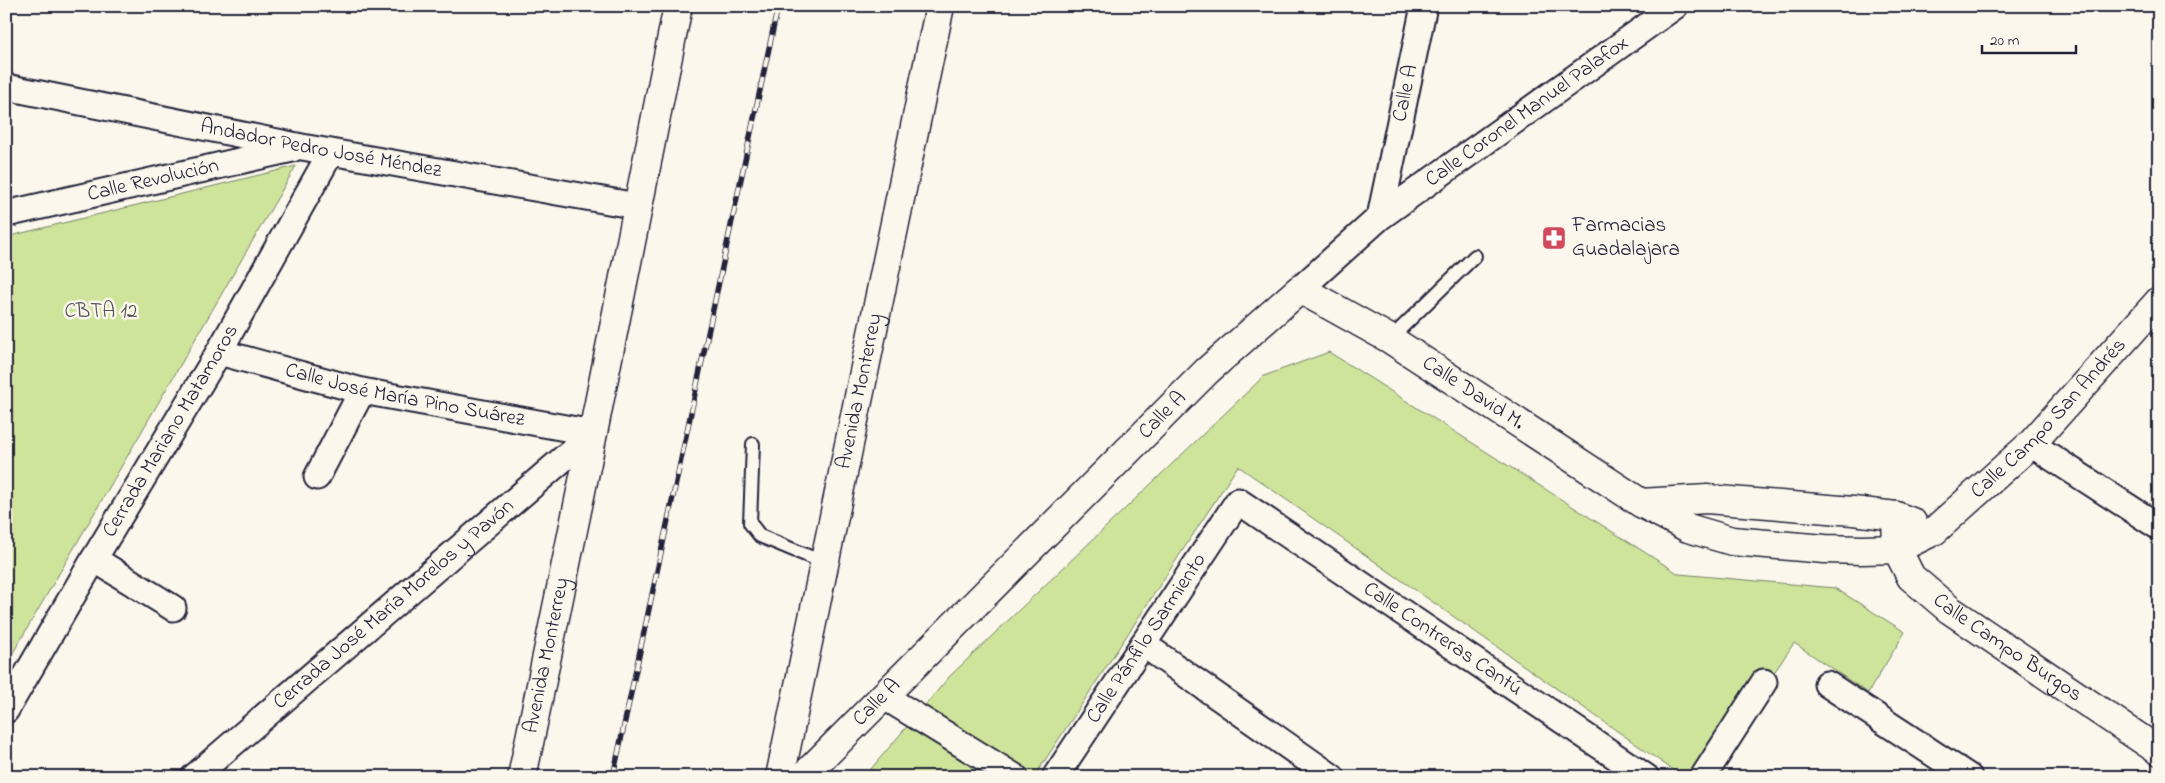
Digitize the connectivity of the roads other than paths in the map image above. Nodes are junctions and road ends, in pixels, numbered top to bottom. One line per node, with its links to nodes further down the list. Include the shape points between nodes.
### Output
1 (678, 6): 8 (street, Avenida Monterrey)
2 (940, 6): 28 (street, Avenida Monterrey)
3 (1424, 6): 10 (street, Calle A)
4 (1675, 6): 10 (street, Calle Coronel Manuel Palafox)
5 (6, 87): 6 (street, Andador Pedro José Méndez)
6 (302, 147): 7 (street, Andador Pedro José Méndez); 9 (street, Calle Revolución)
7 (331, 152): 8 (street, Andador Pedro José Méndez); 15 (street, Cerrada Mariano Matamoros)
8 (637, 206): 17 (street, Avenida Monterrey)
9 (6, 214)
10 (1380, 217): 12 (street, Calle A)
11 (1475, 256): 14 (lane)
12 (1300, 290): 14 (street, Calle David M.); 33 (street, Calle A, via 1207,370)
13 (2159, 301): 19 (street, Calle Campo San Andrés)
14 (1390, 339): 22 (street, Calle David M.)
15 (219, 352): 16 (street, Calle José María Pino Suárez); 27 (street, Cerrada Mariano Matamoros)
16 (362, 391): 17 (street, Calle José María Pino Suárez); 20 (street)
17 (593, 433): 36 (street, Cerrada José María Morelos y Pavón); 37 (street, Avenida Monterrey)
18 (753, 444): 28 (lane, via 750,523 760,536)
19 (2030, 444): 24 (street); 25 (street, Calle Campo San Andrés)
20 (317, 477)
21 (1238, 501): 30 (street, Calle Pánfilo Sarmiento); 43 (street, Calle Contreras Cantú)
22 (1641, 503): 23 (street, via 1706,499); 26 (street, Calle David M., via 1688,528 1732,541 1825,549)
23 (1896, 516): 25 (street); 26 (street, Calle Campo Burgos)
24 (2159, 527)
25 (1934, 531): 26 (street, Calle Campo San Andrés)
26 (1897, 549): 35 (street, Calle Campo Burgos, via 1911,577 1950,610)
27 (94, 560): 29 (street); 34 (street, Cerrada Mariano Matamoros)
28 (825, 563): 38 (street, Avenida Monterrey)
29 (173, 608)
30 (1143, 644): 41 (street, Calle Pánfilo Sarmiento); 42 (street)
31 (1764, 682): 44 (street)
32 (1827, 684): 45 (street)
33 (885, 697): 39 (street, Calle A); 40 (street)
34 (6, 710)
35 (2159, 751)
36 (194, 777)
37 (522, 777)
38 (780, 777)
39 (803, 777)
40 (1015, 777)
41 (1055, 777)
42 (1332, 777)
43 (1646, 777)
44 (1703, 777)
45 (1969, 777)

